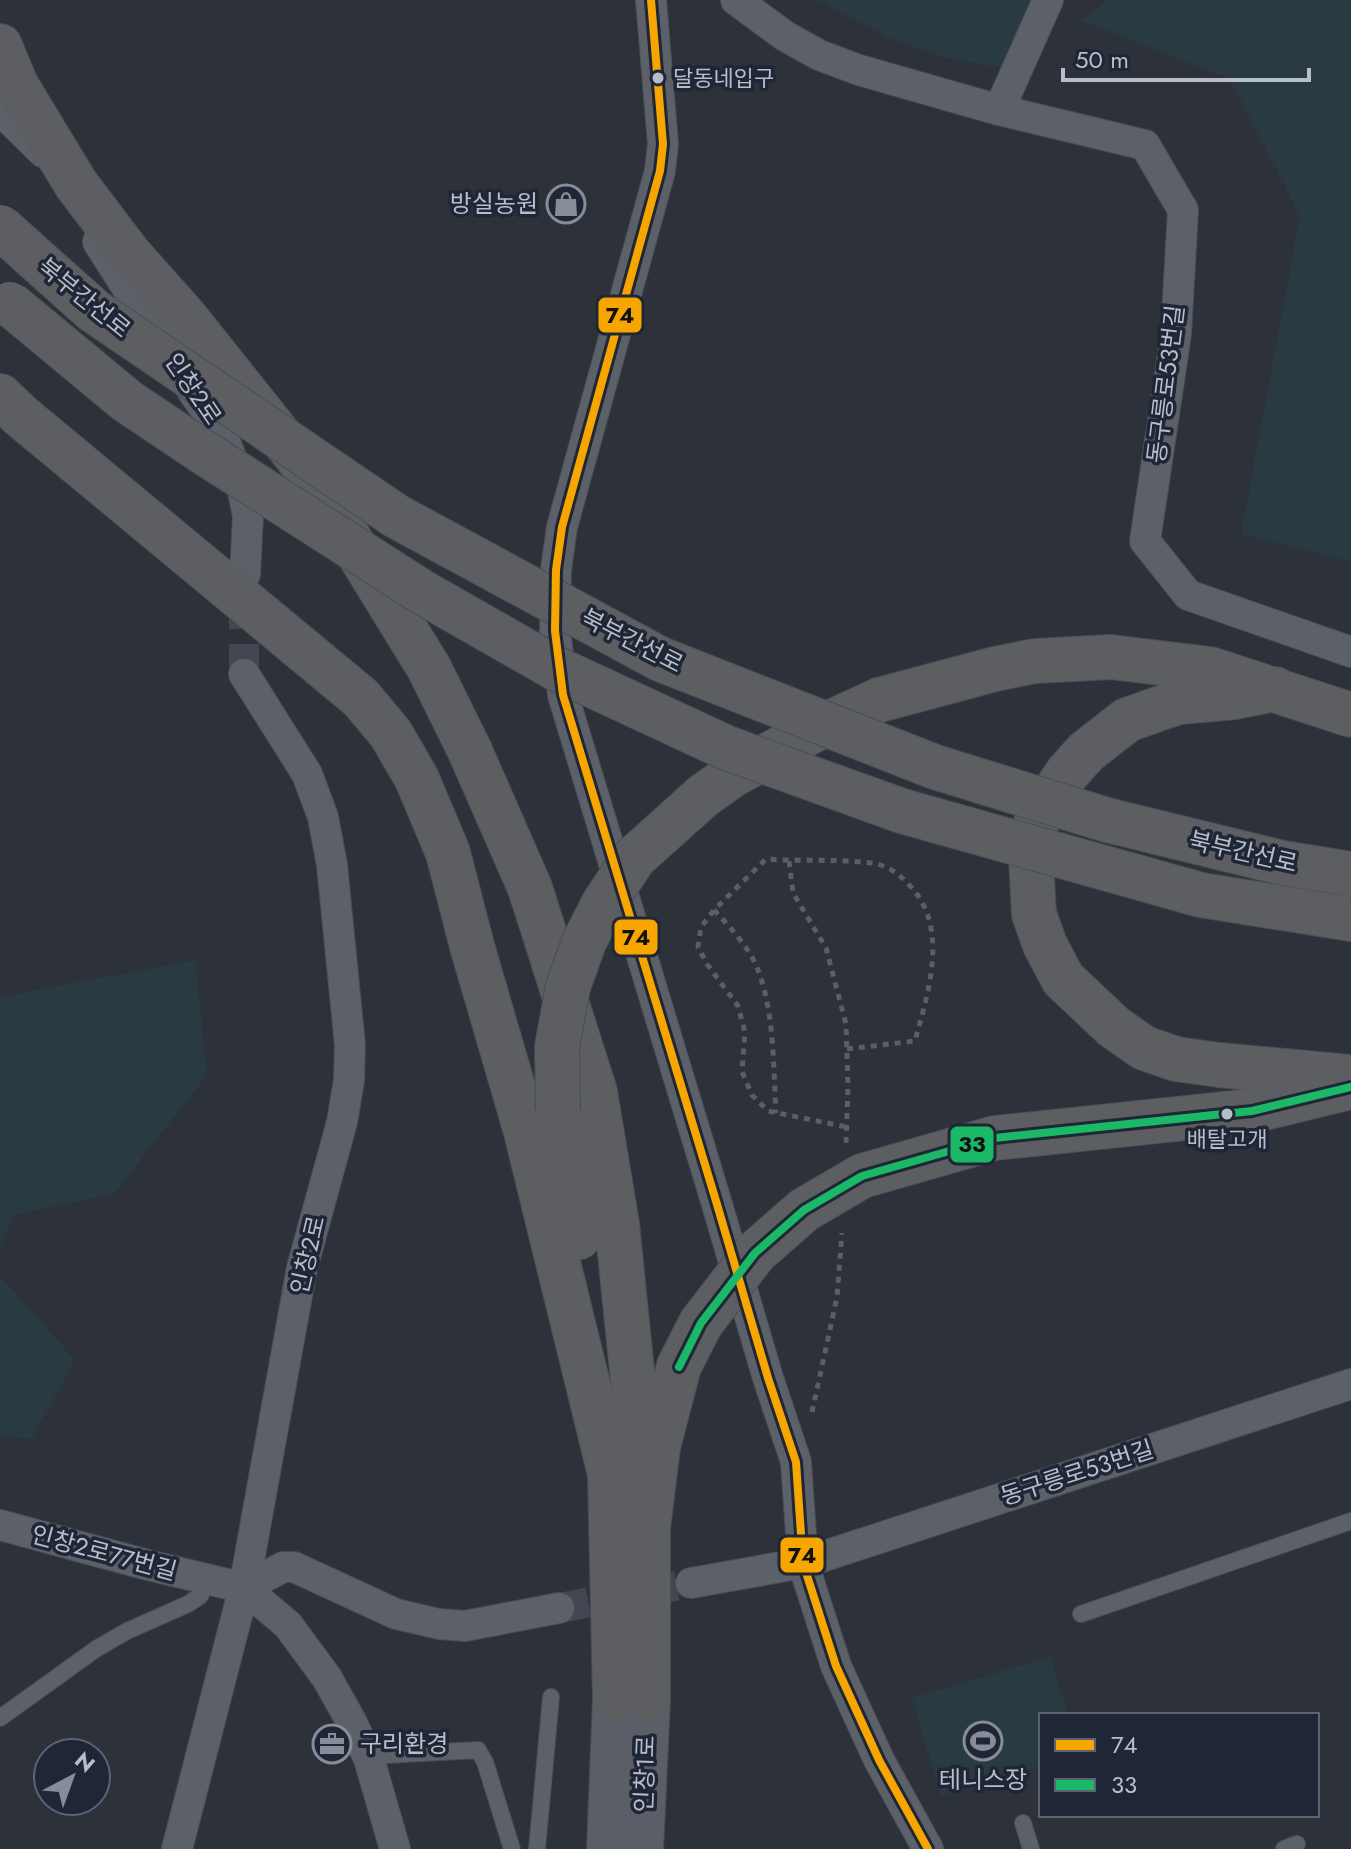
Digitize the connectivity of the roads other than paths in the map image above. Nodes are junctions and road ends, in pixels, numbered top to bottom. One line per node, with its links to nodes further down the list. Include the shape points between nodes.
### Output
1 (736, 0): 6 (street, 동구릉로53번길, via 819,55)
2 (1048, 0): 6 (street)
3 (656, 7): 25 (street, via 660,171 562,527 555,631 563,695 796,1462)
4 (0, 46): 7 (highway, via 16,85)
5 (0, 110): 7 (street, 인창2로)
6 (999, 110): 12 (street, 동구릉로53번길, via 1145,145 1183,210 1176,334 1145,541 1188,595)
7 (76, 184): 11 (street, 인창2로, via 97,241 220,429 248,516); 24 (highway, via 308,471 429,668 530,888 595,1092 617,1224)
8 (0, 227): 16 (highway, 북부간선로, bridge, via 94,311 396,516 660,659 935,767 1107,820)
9 (5, 299): 17 (highway, 북부간선로, bridge, via 127,401 422,592 557,669 727,748 902,811 1007,842 1201,895)
10 (0, 396): 21 (highway, via 361,698 391,734 417,779 448,853 525,1128)
11 (245, 574)
12 (1351, 652)
13 (244, 674): 28 (street, 인창2로, via 307,774 323,817 350,1045 342,1122 302,1268)
14 (1275, 689): 15 (highway); 18 (highway, via 1179,702 1127,720 1086,752 1033,830 1034,914 1063,979 1144,1048 1190,1061); 21 (highway, bridge, via 1210,669 1111,657 1021,664 948,681 879,700 731,776 634,858 584,942 568,987 557,1047 558,1110)
15 (1351, 715)
16 (1351, 874)
17 (1351, 919)
18 (1351, 1077)
19 (1351, 1087): 24 (highway, bridge, via 1252,1111 995,1138 862,1176 804,1210 755,1253 701,1323 679,1366 658,1447)
20 (1351, 1384): 25 (street, 동구릉로53번길)
21 (610, 1474): 32 (highway)
22 (1351, 1521): 30 (lane)
23 (0, 1525): 26 (street, 인창2로77번길)
24 (648, 1528): 32 (highway)
25 (803, 1563): 27 (street, 동구릉로53번길); 42 (street, via 836,1666)
26 (208, 1579): 28 (street, 인창2로77번길); 33 (lane, 인창2로77번길, via 195,1600 96,1649)
27 (691, 1583)
28 (244, 1588): 29 (street, via 283,1567 294,1567 396,1614 439,1624 465,1626); 34 (street, via 288,1625 327,1678); 36 (street, 인창2로)
29 (559, 1608)
30 (1081, 1614)
31 (551, 1697): 39 (lane)
32 (632, 1700): 40 (street, 인창1로); 41 (street, 인창1로)
33 (0, 1718)
34 (367, 1756): 37 (street); 38 (lane, via 478,1750)
35 (1023, 1823): 43 (lane)
36 (177, 1849)
37 (395, 1849)
38 (512, 1849)
39 (537, 1849)
40 (609, 1849)
41 (641, 1849)
42 (928, 1849)
43 (1031, 1849)

